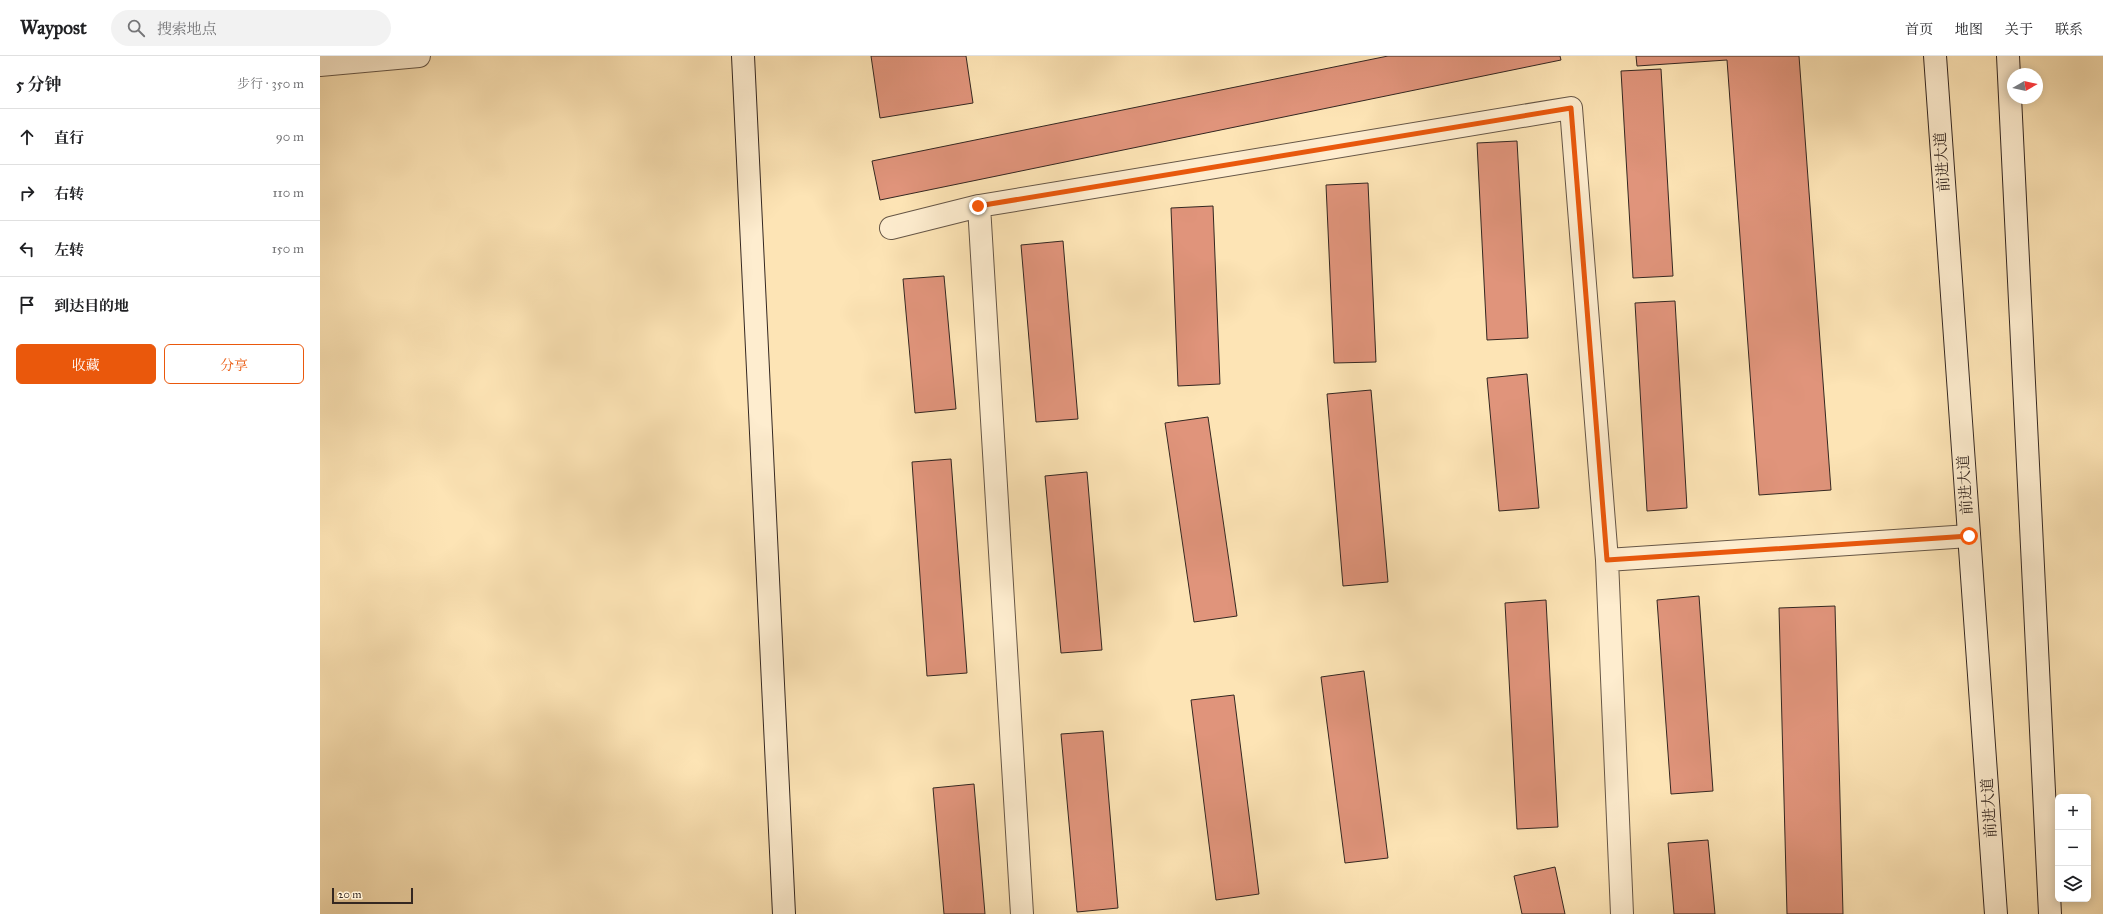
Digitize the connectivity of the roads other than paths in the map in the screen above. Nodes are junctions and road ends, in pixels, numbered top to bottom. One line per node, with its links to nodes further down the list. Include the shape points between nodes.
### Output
1 (419, 56): 5 (street)
2 (743, 56): 10 (street)
3 (1935, 56): 8 (street, 前进大道)
4 (2008, 56): 14 (street)
5 (320, 65)
6 (978, 206): 7 (street); 9 (street, via 1571,108); 11 (street)
7 (891, 228)
8 (1969, 536): 9 (street); 13 (street, 前进大道)
9 (1607, 560): 12 (street)
10 (784, 914)
11 (1022, 914)
12 (1622, 914)
13 (1996, 914)
14 (2050, 914)

